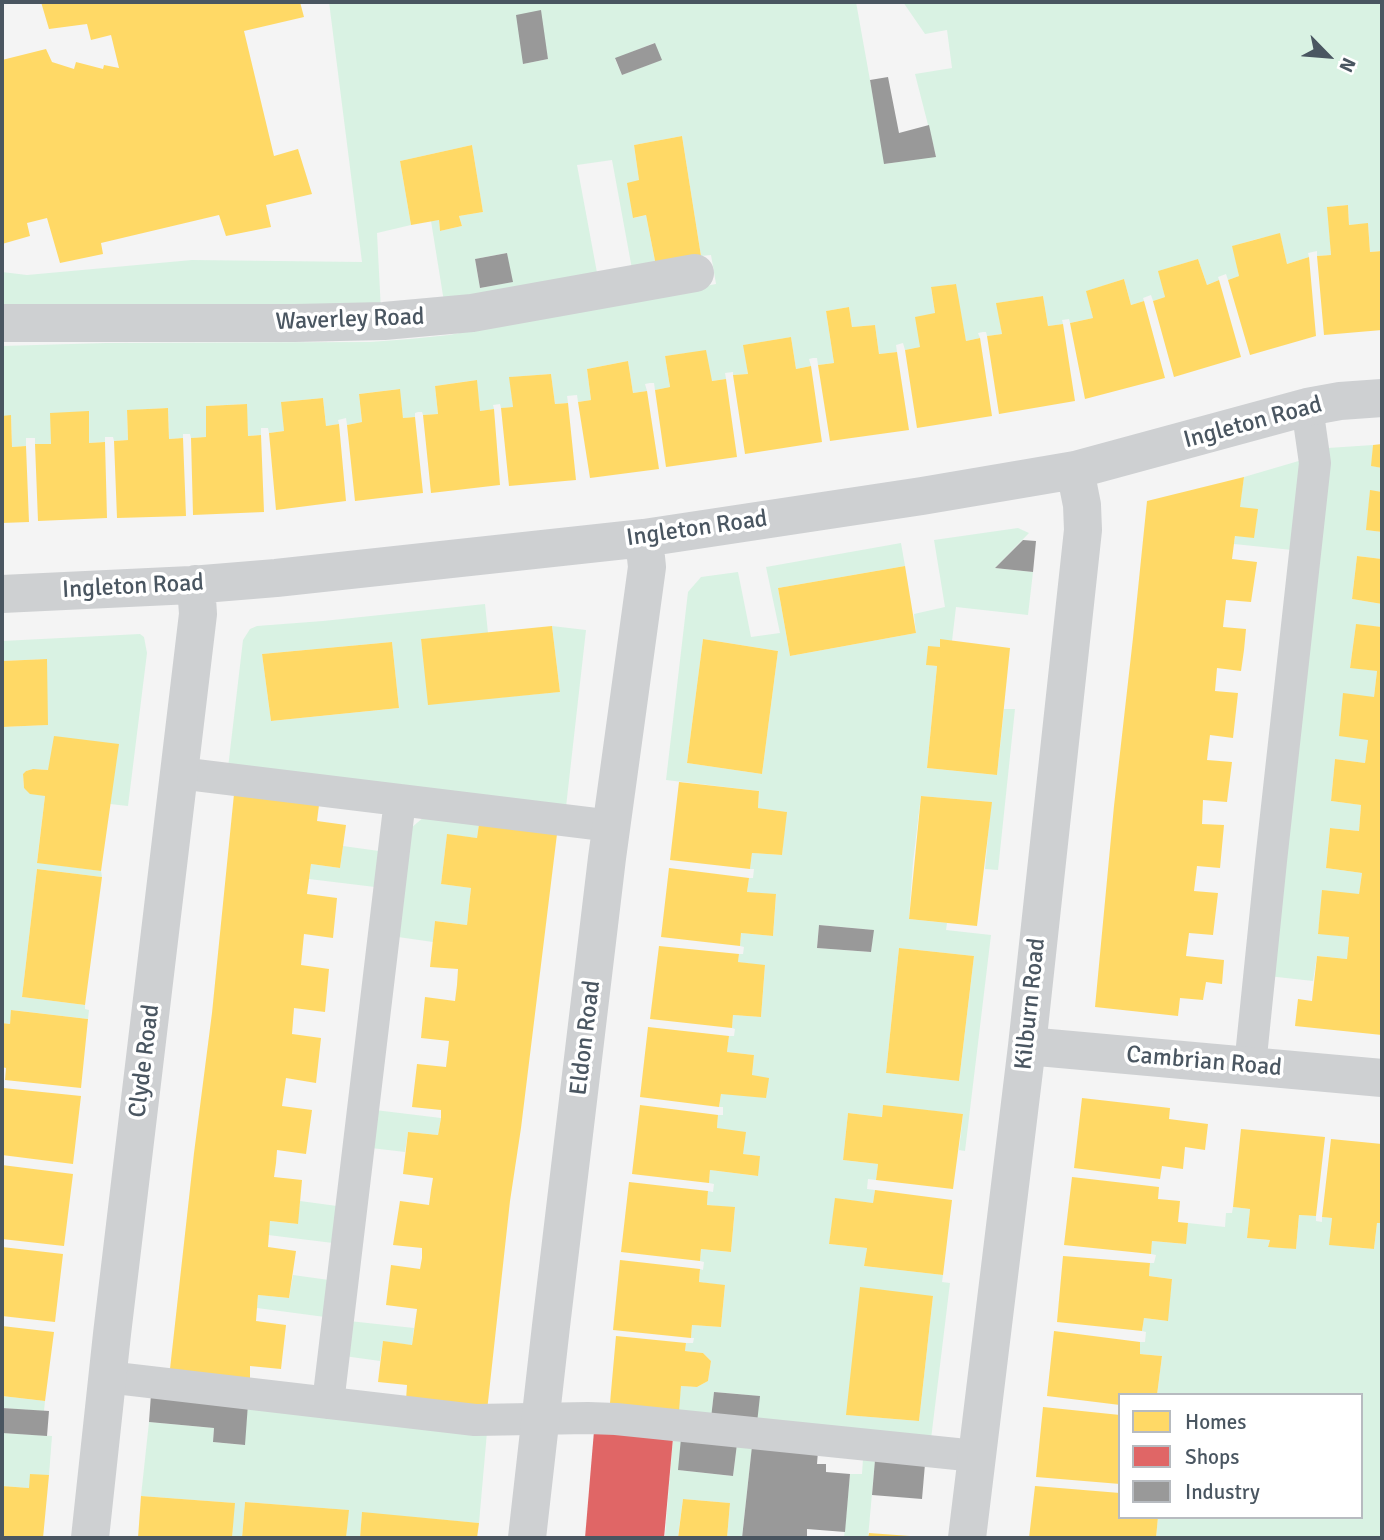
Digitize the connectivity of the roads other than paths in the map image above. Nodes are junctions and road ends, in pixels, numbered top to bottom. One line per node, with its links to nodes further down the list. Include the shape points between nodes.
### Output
1 (695, 273): 2 (street, Waverley Road, via 472,313 384,321)
2 (2, 323)
3 (1382, 398): 4 (street, Ingleton Road)
4 (1307, 407): 5 (street, Ingleton Road); 13 (lane, via 1315,463)
5 (1075, 470): 6 (street, Ingleton Road); 12 (street, Kilburn Road, via 1083,530)
6 (644, 538): 7 (street, Ingleton Road); 11 (street, Eldon Road, via 647,567)
7 (196, 584): 8 (street, Ingleton Road); 9 (street, Clyde Road, via 198,614)
8 (2, 594)
9 (178, 773): 10 (lane); 15 (street, Clyde Road)
10 (400, 800): 11 (lane); 16 (lane)
11 (612, 826): 17 (street, Eldon Road)
12 (1027, 1046): 13 (street, Cambrian Road); 18 (street, Kilburn Road)
13 (1250, 1066): 14 (street, Cambrian Road)
14 (1382, 1078)
15 (107, 1377): 16 (lane); 19 (street, Clyde Road)
16 (328, 1403): 17 (lane, via 475,1420)
17 (540, 1419): 18 (lane, via 616,1419); 20 (street, Eldon Road)
18 (976, 1456): 21 (street, Kilburn Road)
19 (90, 1538)
20 (527, 1538)
21 (967, 1538)

